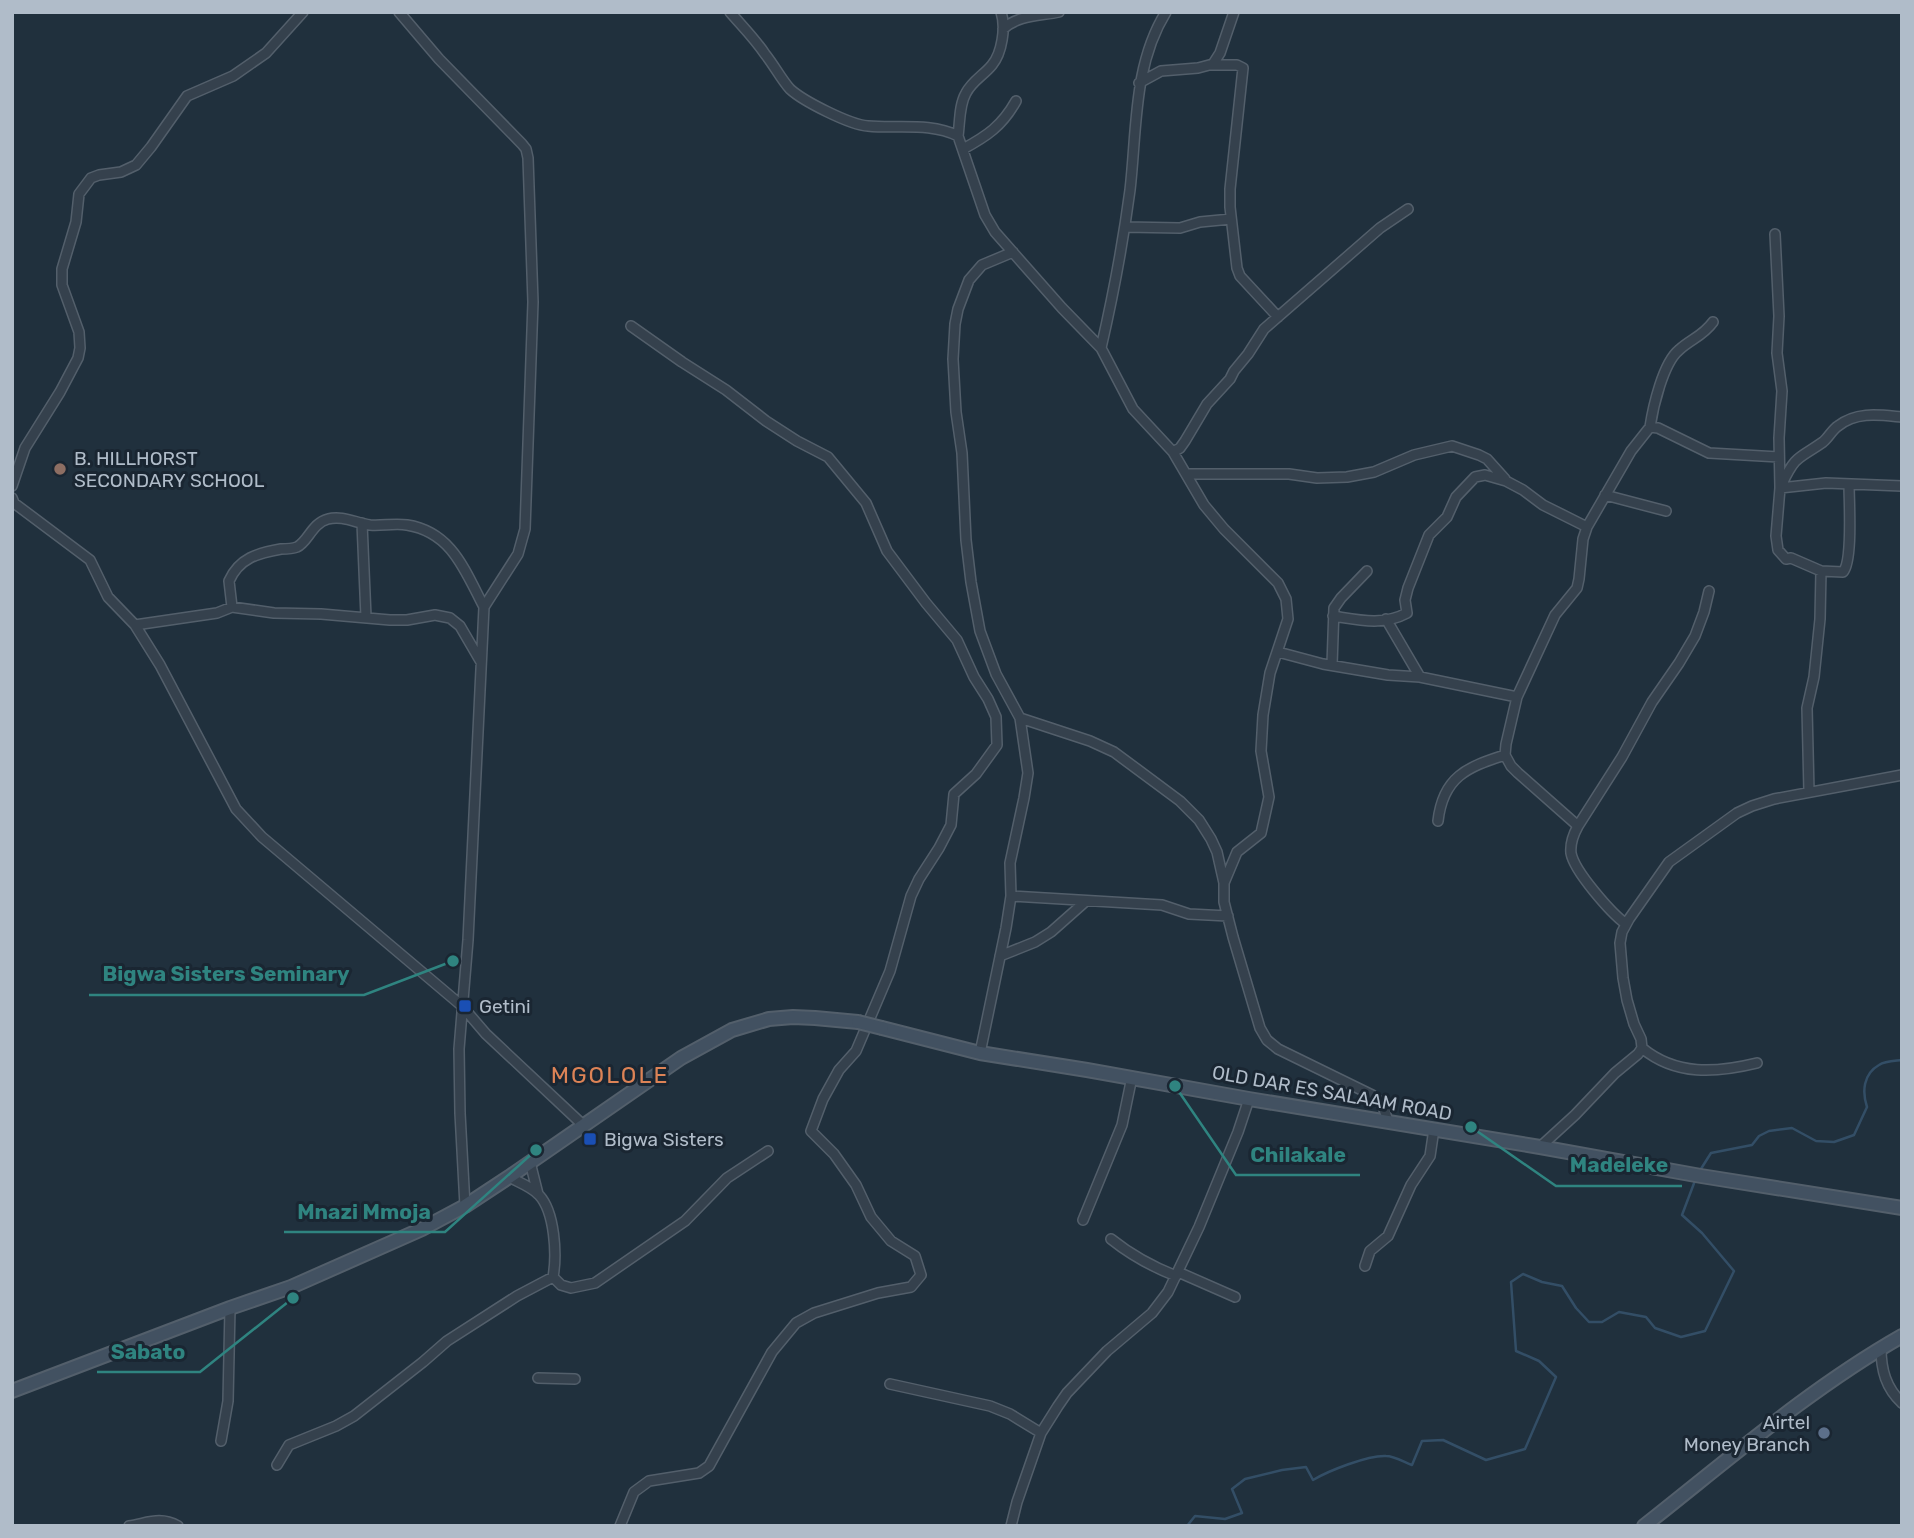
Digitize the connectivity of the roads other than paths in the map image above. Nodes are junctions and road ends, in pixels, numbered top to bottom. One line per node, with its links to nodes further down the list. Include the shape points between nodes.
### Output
1 (303, 12): 30 (street, via 266,53 233,76 187,96 136,165 91,178 79,194 62,270 62,285 79,332 78,358 24,448)
2 (399, 12): 42 (street, via 523,145 528,158 533,302 525,529 518,554)
3 (730, 12): 12 (street, via 789,88 810,102 863,126 923,127)
4 (1059, 12): 8 (street, via 1018,19)
5 (1166, 12): 10 (street, via 1152,38)
6 (1234, 12): 9 (street, via 1218,58)
7 (1004, 14): 8 (street)
8 (1003, 29): 12 (street, via 994,63 964,96)
9 (1210, 65): 10 (street, via 1161,71); 15 (street, via 1243,68)
10 (1139, 83): 16 (street)
11 (1016, 101): 13 (street, via 993,132)
12 (958, 136): 13 (street)
13 (963, 149): 18 (street, via 987,220)
14 (1408, 209): 19 (street)
15 (1231, 219): 16 (street, via 1180,228); 19 (street, via 1238,272)
16 (1125, 227): 22 (street)
17 (1774, 234): 26 (street, via 1782,391)
18 (1013, 252): 22 (street); 52 (street, via 982,265 969,280 955,324 953,368 966,540 980,631)
19 (1278, 317): 25 (street, via 1207,404 1185,442)
20 (1713, 322): 24 (street, via 1703,335 1672,356)
21 (631, 326): 99 (street, via 766,421 828,457 866,503 887,551 957,640 996,717 997,745 954,794 951,825 911,896 890,971 856,1051 839,1070 811,1131 842,1164 884,1233 915,1256 921,1275 911,1287 814,1313 796,1323 772,1352 709,1466 699,1473 649,1481 634,1492)
22 (1101, 348): 25 (street, via 1133,409)
23 (1902, 417): 32 (street, via 1869,415 1842,423 1794,461)
24 (1650, 427): 26 (street, via 1709,453); 33 (street)
25 (1172, 452): 27 (street)
26 (1779, 457): 32 (street)
27 (1186, 474): 28 (street, via 1347,477 1452,446 1487,459); 47 (street, via 1204,505 1284,592 1288,619)
28 (1506, 481): 37 (street); 45 (street, via 1475,477 1456,497 1447,517 1429,535 1408,588 1407,613)
29 (1849, 484): 31 (street); 32 (street); 39 (street, via 1846,570)
30 (12, 485)
31 (1902, 486)
32 (1780, 488): 39 (street, via 1778,551 1786,559)
33 (1605, 495): 35 (street); 37 (street)
34 (12, 498): 46 (street, via 90,560 108,597)
35 (1666, 511)
36 (362, 523): 41 (street, via 326,519 299,546 252,555 229,580); 42 (street, via 404,524 437,537 450,547); 44 (street)
37 (1587, 527): 51 (street, via 1577,588 1555,615)
38 (1367, 571): 43 (street, via 1340,598)
39 (1821, 571): 55 (street, via 1820,619 1807,708)
40 (1709, 590): 57 (street, via 1695,636)
41 (232, 607): 44 (street); 46 (street)
42 (484, 607): 48 (street)
43 (1333, 616): 45 (street, via 1378,623); 49 (street)
44 (366, 617): 48 (street, via 450,618 460,626)
45 (1386, 619): 50 (street)
46 (135, 625): 64 (street, via 236,809 262,837)
47 (1278, 652): 49 (street); 58 (street, via 1262,715 1261,751 1269,797 1261,833 1237,852)
48 (481, 662): 64 (street)
49 (1332, 665): 50 (street)
50 (1420, 677): 51 (street)
51 (1517, 697): 53 (street)
52 (1020, 718): 58 (street, via 1114,752 1180,801 1211,839); 59 (street, via 1028,773 1010,863)
53 (1505, 755): 56 (street, via 1473,766 1456,780 1442,797); 57 (street, via 1517,773)
54 (1902, 775): 55 (street)
55 (1808, 792): 62 (street, via 1737,813 1669,862)
56 (1438, 821)
57 (1578, 826): 62 (street, via 1572,837 1574,862)
58 (1224, 883): 61 (street)
59 (1011, 895): 60 (street); 63 (street)
60 (1086, 901): 61 (street, via 1162,905 1189,914); 63 (street, via 1051,932)
61 (1228, 916): 70 (street, via 1267,1040 1372,1095 1385,1110)
62 (1626, 924): 65 (street, via 1620,943 1623,978)
63 (1000, 956): 66 (street)
64 (463, 1006): 71 (street, via 486,1034); 78 (street, via 459,1049)
65 (1642, 1048): 67 (street, via 1680,1067 1730,1069); 73 (street)
66 (980, 1053): 68 (street, OLD DAR ES SALAAM ROAD); 71 (street, OLD DAR ES SALAAM ROAD, bridge, via 858,1022 769,1019 741,1027 681,1058)
67 (1757, 1063)
68 (1132, 1077): 69 (street, OLD DAR ES SALAAM ROAD); 80 (street, via 1122,1125)
69 (1249, 1099): 70 (street, OLD DAR ES SALAAM ROAD); 83 (street)
70 (1388, 1122): 72 (street, OLD DAR ES SALAAM ROAD)
71 (583, 1125): 75 (street)
72 (1434, 1129): 73 (street, OLD DAR ES SALAAM ROAD); 82 (street, via 1430,1156 1388,1236 1370,1251)
73 (1540, 1147): 79 (street, OLD DAR ES SALAAM ROAD)
74 (768, 1151): 84 (street, via 727,1178 685,1221 595,1283 571,1288)
75 (530, 1161): 76 (street); 77 (street)
76 (509, 1177): 77 (street); 78 (street)
77 (538, 1194): 84 (street, via 550,1219 556,1249)
78 (465, 1206): 86 (street, via 422,1230 291,1287)
79 (1902, 1208)
80 (1083, 1220)
81 (1111, 1239): 83 (street, via 1161,1270)
82 (1365, 1266)
83 (1177, 1274): 85 (street); 94 (street, via 1161,1303 1068,1393)
84 (553, 1277): 96 (street, via 447,1340 354,1416 289,1445)
85 (1234, 1297)
86 (230, 1308): 92 (street); 95 (street, via 228,1401)
87 (1902, 1336): 88 (street)
88 (1881, 1348): 93 (street, via 1886,1383); 101 (street, via 1821,1387)
89 (538, 1378): 90 (street)
90 (575, 1380)
91 (890, 1384): 94 (street, via 990,1406)
92 (12, 1391)
93 (1902, 1403)
94 (1041, 1433): 100 (street)
95 (221, 1441)
96 (278, 1465)
97 (129, 1526): 98 (street, via 160,1519)
98 (178, 1526)
99 (620, 1526)
100 (1011, 1526)
101 (1644, 1526)

